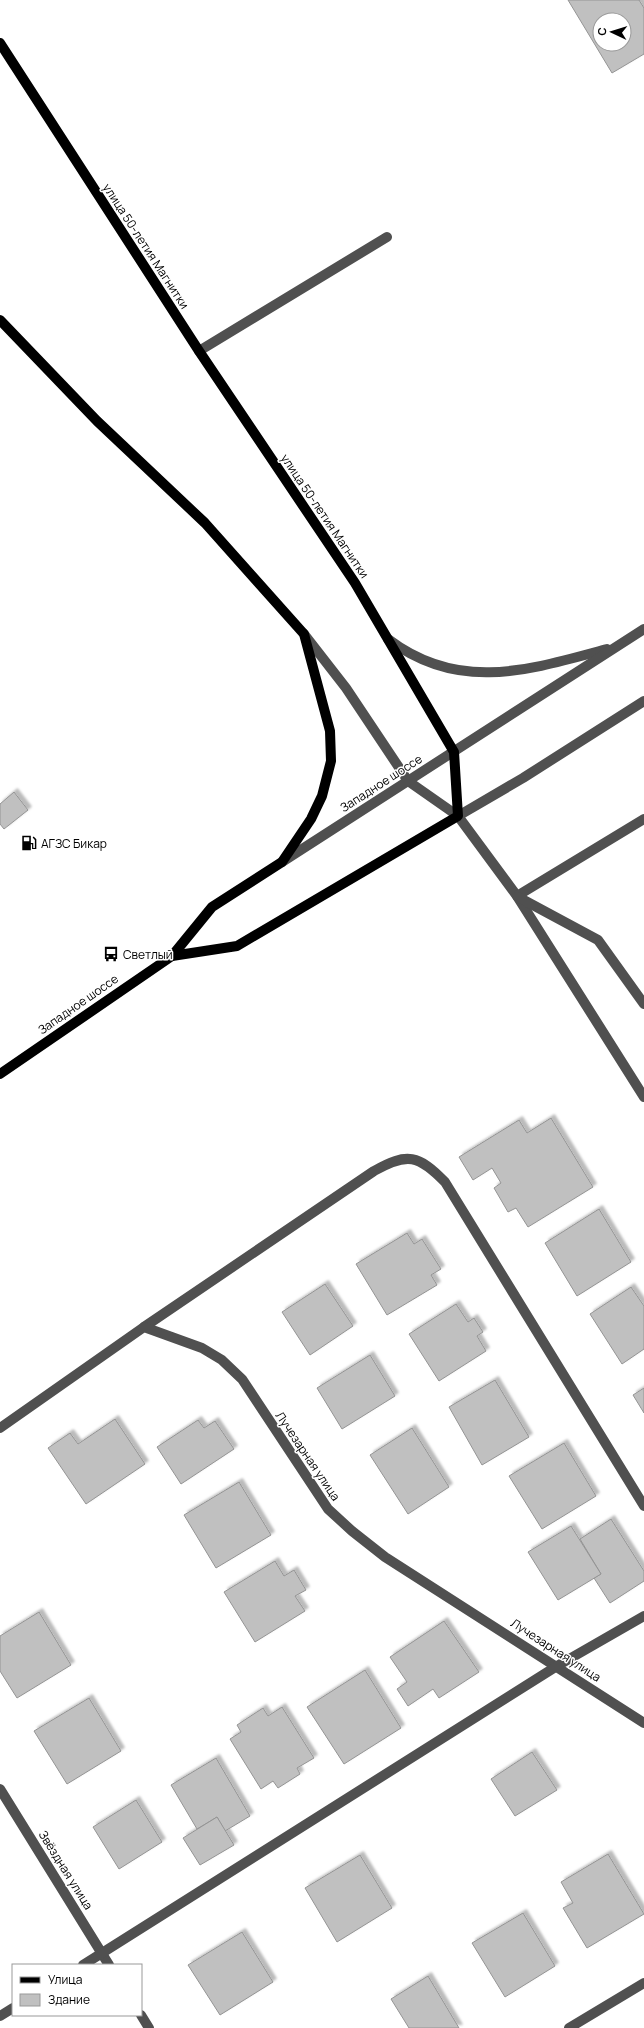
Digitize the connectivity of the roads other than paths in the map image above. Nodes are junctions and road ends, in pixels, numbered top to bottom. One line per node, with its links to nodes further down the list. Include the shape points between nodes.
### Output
1 (0, 43): 4 (main road, улица 50-летия Магнитки)
2 (387, 237): 4 (street)
3 (0, 320): 6 (main road, via 97,421 205,523)
4 (199, 351): 7 (main road, улица 50-летия Магнитки, via 355,583)
5 (644, 629): 8 (street, Западное шоссе)
6 (304, 634): 11 (street, via 346,688); 14 (main road, via 330,731 330,761 322,796 311,819)
7 (386, 638): 8 (street, Западное шоссе, via 405,652 427,662 462,671 498,673 538,668); 10 (main road, улица 50-летия Магнитки)
8 (617, 646): 10 (street, Западное шоссе)
9 (644, 701): 12 (street, Западное шоссе)
10 (454, 752): 11 (street, Западное шоссе); 12 (main road, улица 50-летия Магнитки)
11 (408, 781): 12 (street); 14 (street, Западное шоссе)
12 (458, 816): 15 (street); 16 (main road, Западное шоссе, via 237,946)
13 (644, 819): 15 (street)
14 (282, 862): 16 (main road, Западное шоссе, via 212,907)
15 (516, 896): 17 (street, via 598,940); 19 (street)
16 (172, 956): 18 (main road, Западное шоссе)
17 (644, 1004)
18 (0, 1074)
19 (644, 1097)
20 (144, 1327): 21 (street); 22 (street, via 374,1171 391,1161 411,1158 429,1165 445,1182); 24 (street, Лучезарная улица, via 202,1348 222,1360 242,1379 328,1509 352,1531 385,1557)
21 (0, 1428)
22 (644, 1506)
23 (644, 1616): 24 (street)
24 (557, 1666): 25 (street, Лучезарная улица); 27 (street)
25 (644, 1723)
26 (0, 1789): 27 (street, Звёздная улица)
27 (102, 1954): 28 (street); 29 (street, Звёздная улица)
28 (85, 1964)
29 (108, 1964)
30 (644, 1983): 35 (street)
31 (12, 2009): 32 (street)
32 (0, 2016)
33 (142, 2016): 34 (street)
34 (149, 2028)
35 (569, 2028)

